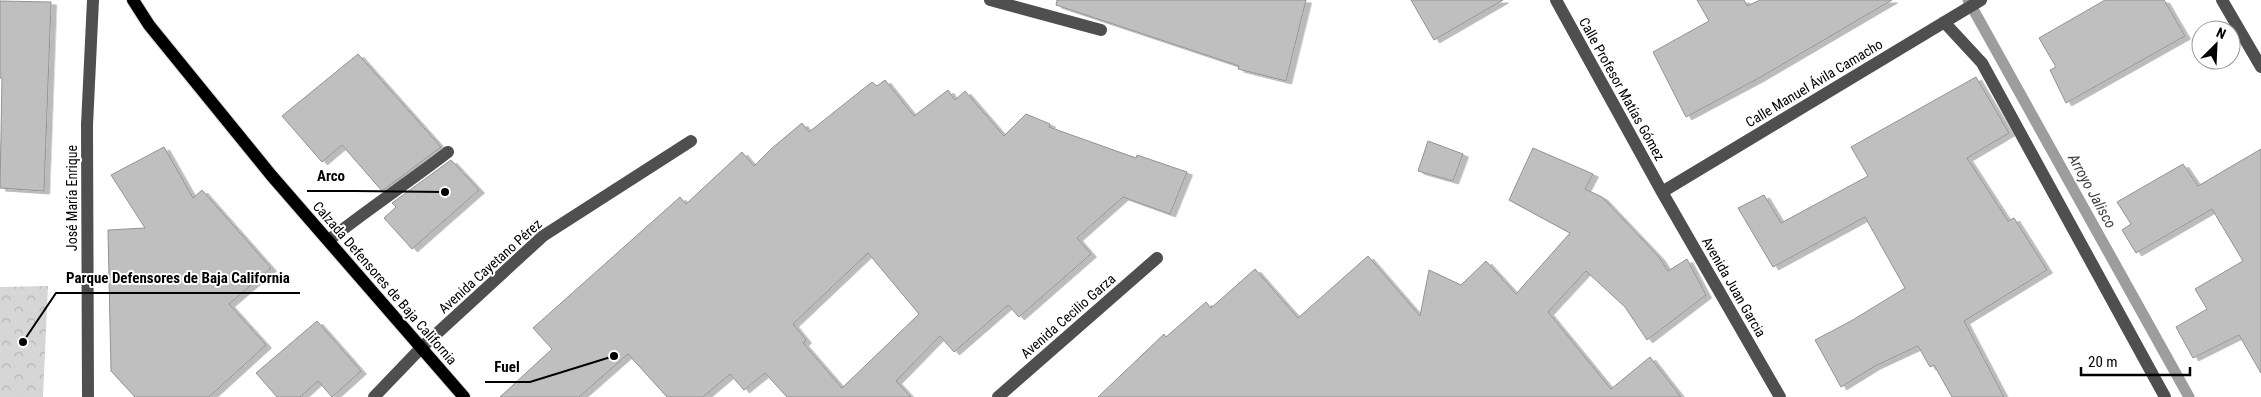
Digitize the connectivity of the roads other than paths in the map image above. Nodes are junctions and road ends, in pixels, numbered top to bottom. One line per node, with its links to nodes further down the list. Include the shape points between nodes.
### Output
1 (93, 0): 16 (street, José María Enrique, via 86,125)
2 (133, 0): 13 (main road, Calzada Defensores de Baja California, via 149,25 259,160)
3 (990, 0): 8 (street)
4 (1556, 0): 12 (street, Calle Profesor Matías Gómez)
5 (1981, 0): 7 (street, Calle Manuel Ávila Camacho)
6 (2222, 0): 9 (street)
7 (1947, 20): 12 (street, Calle Manuel Ávila Camacho); 21 (street, via 1982,62)
8 (1101, 30)
9 (2261, 67)
10 (691, 141): 15 (street, Avenida Cayetano Pérez, via 543,236)
11 (448, 152): 13 (street)
12 (1662, 192): 20 (street, Avenida Juan Garcia)
13 (329, 240): 15 (main road, Calzada Defensores de Baja California)
14 (1157, 258): 19 (street, Avenida Cecilio Garza)
15 (421, 348): 17 (street, Avenida Cayetano Pérez); 18 (main road, Calzada Defensores de Baja California)
16 (88, 397)
17 (374, 397)
18 (464, 397)
19 (998, 397)
20 (1780, 397)
21 (2165, 397)

